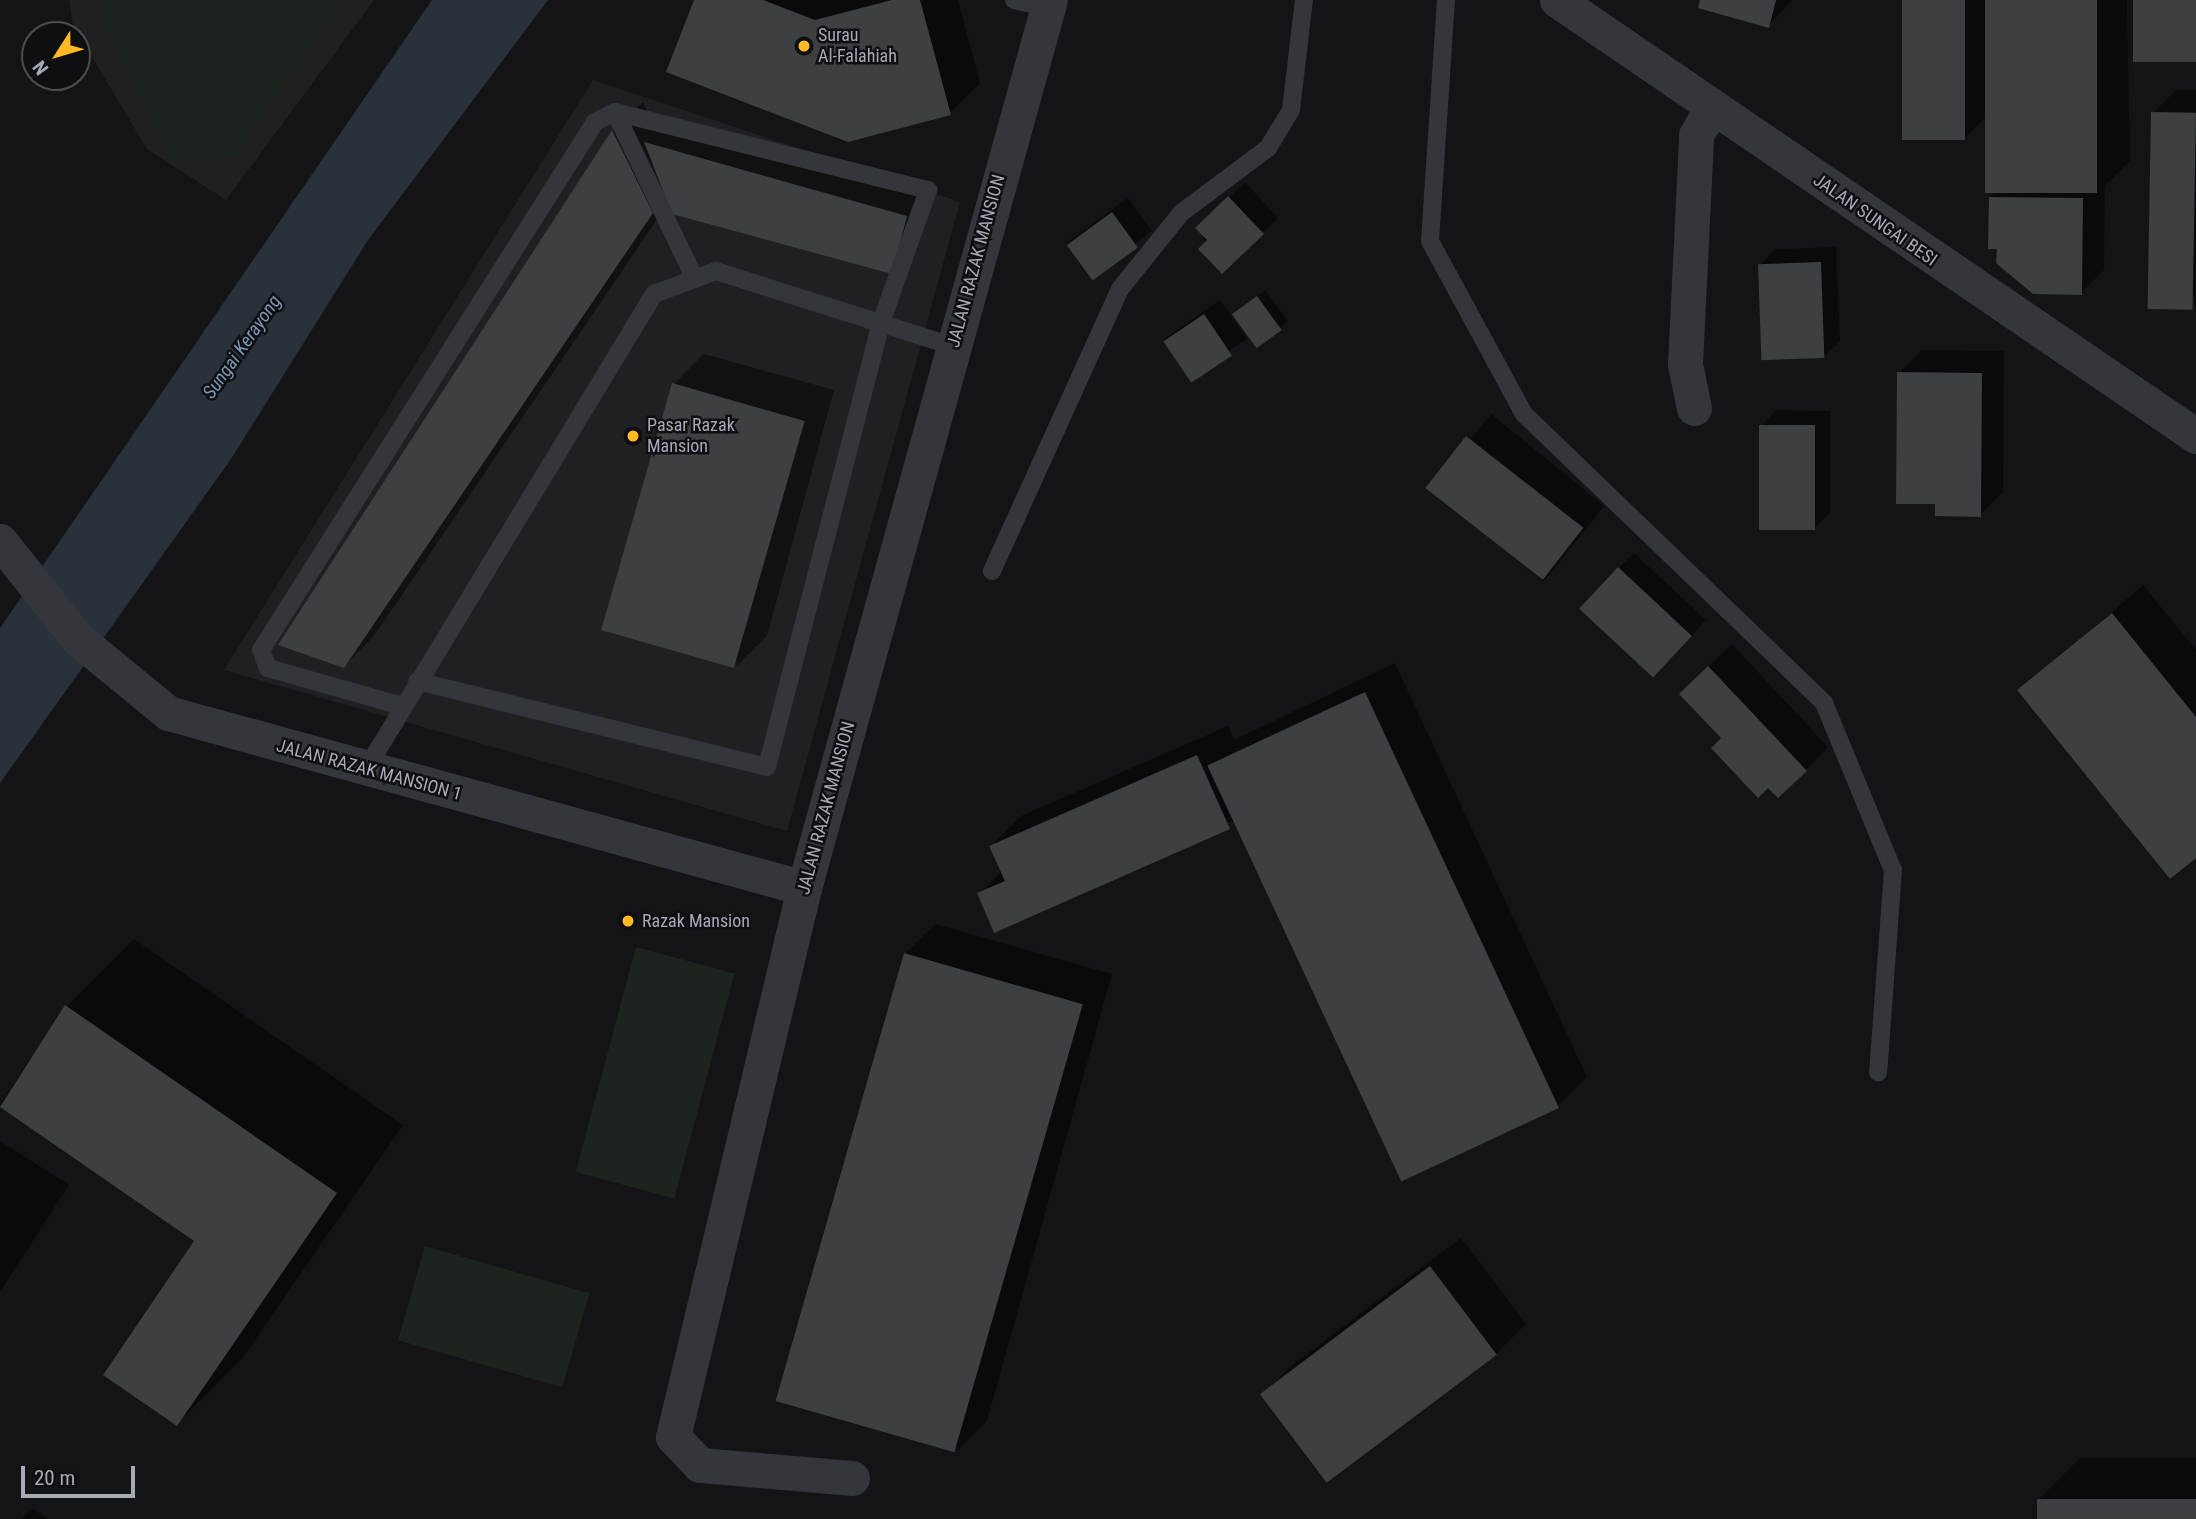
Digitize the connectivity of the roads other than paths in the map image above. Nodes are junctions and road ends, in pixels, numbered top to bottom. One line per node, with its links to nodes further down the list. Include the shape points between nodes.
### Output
1 (1014, 0): 5 (lane)
2 (1304, 0): 14 (lane, via 1291,110 1268,148 1181,213 1120,289)
3 (1446, 0): 19 (lane, via 1430,241 1524,414 1824,703 1893,870)
4 (1557, 0): 6 (street, JALAN SUNGAI BESI)
5 (1049, 4): 10 (street, JALAN RAZAK MANSION)
6 (1712, 107): 11 (street, via 1696,135 1685,365); 12 (street, JALAN SUNGAI BESI)
7 (615, 112): 8 (lane); 9 (lane, via 928,190); 16 (lane, via 595,122 261,650 268,668)
8 (695, 279): 9 (lane, via 716,271); 15 (lane, via 654,293)
9 (881, 323): 10 (lane); 15 (lane, via 767,767)
10 (952, 346): 18 (street, JALAN RAZAK MANSION)
11 (1694, 408)
12 (2196, 436)
13 (0, 541): 17 (street, JALAN RAZAK MANSION 1, via 78,639 168,713)
14 (992, 572)
15 (417, 681): 16 (lane)
16 (402, 706): 17 (lane)
17 (365, 771): 18 (street, JALAN RAZAK MANSION 1)
18 (804, 888): 20 (street, JALAN RAZAK MANSION, via 673,1437 700,1465)
19 (1878, 1072)
20 (852, 1478)

